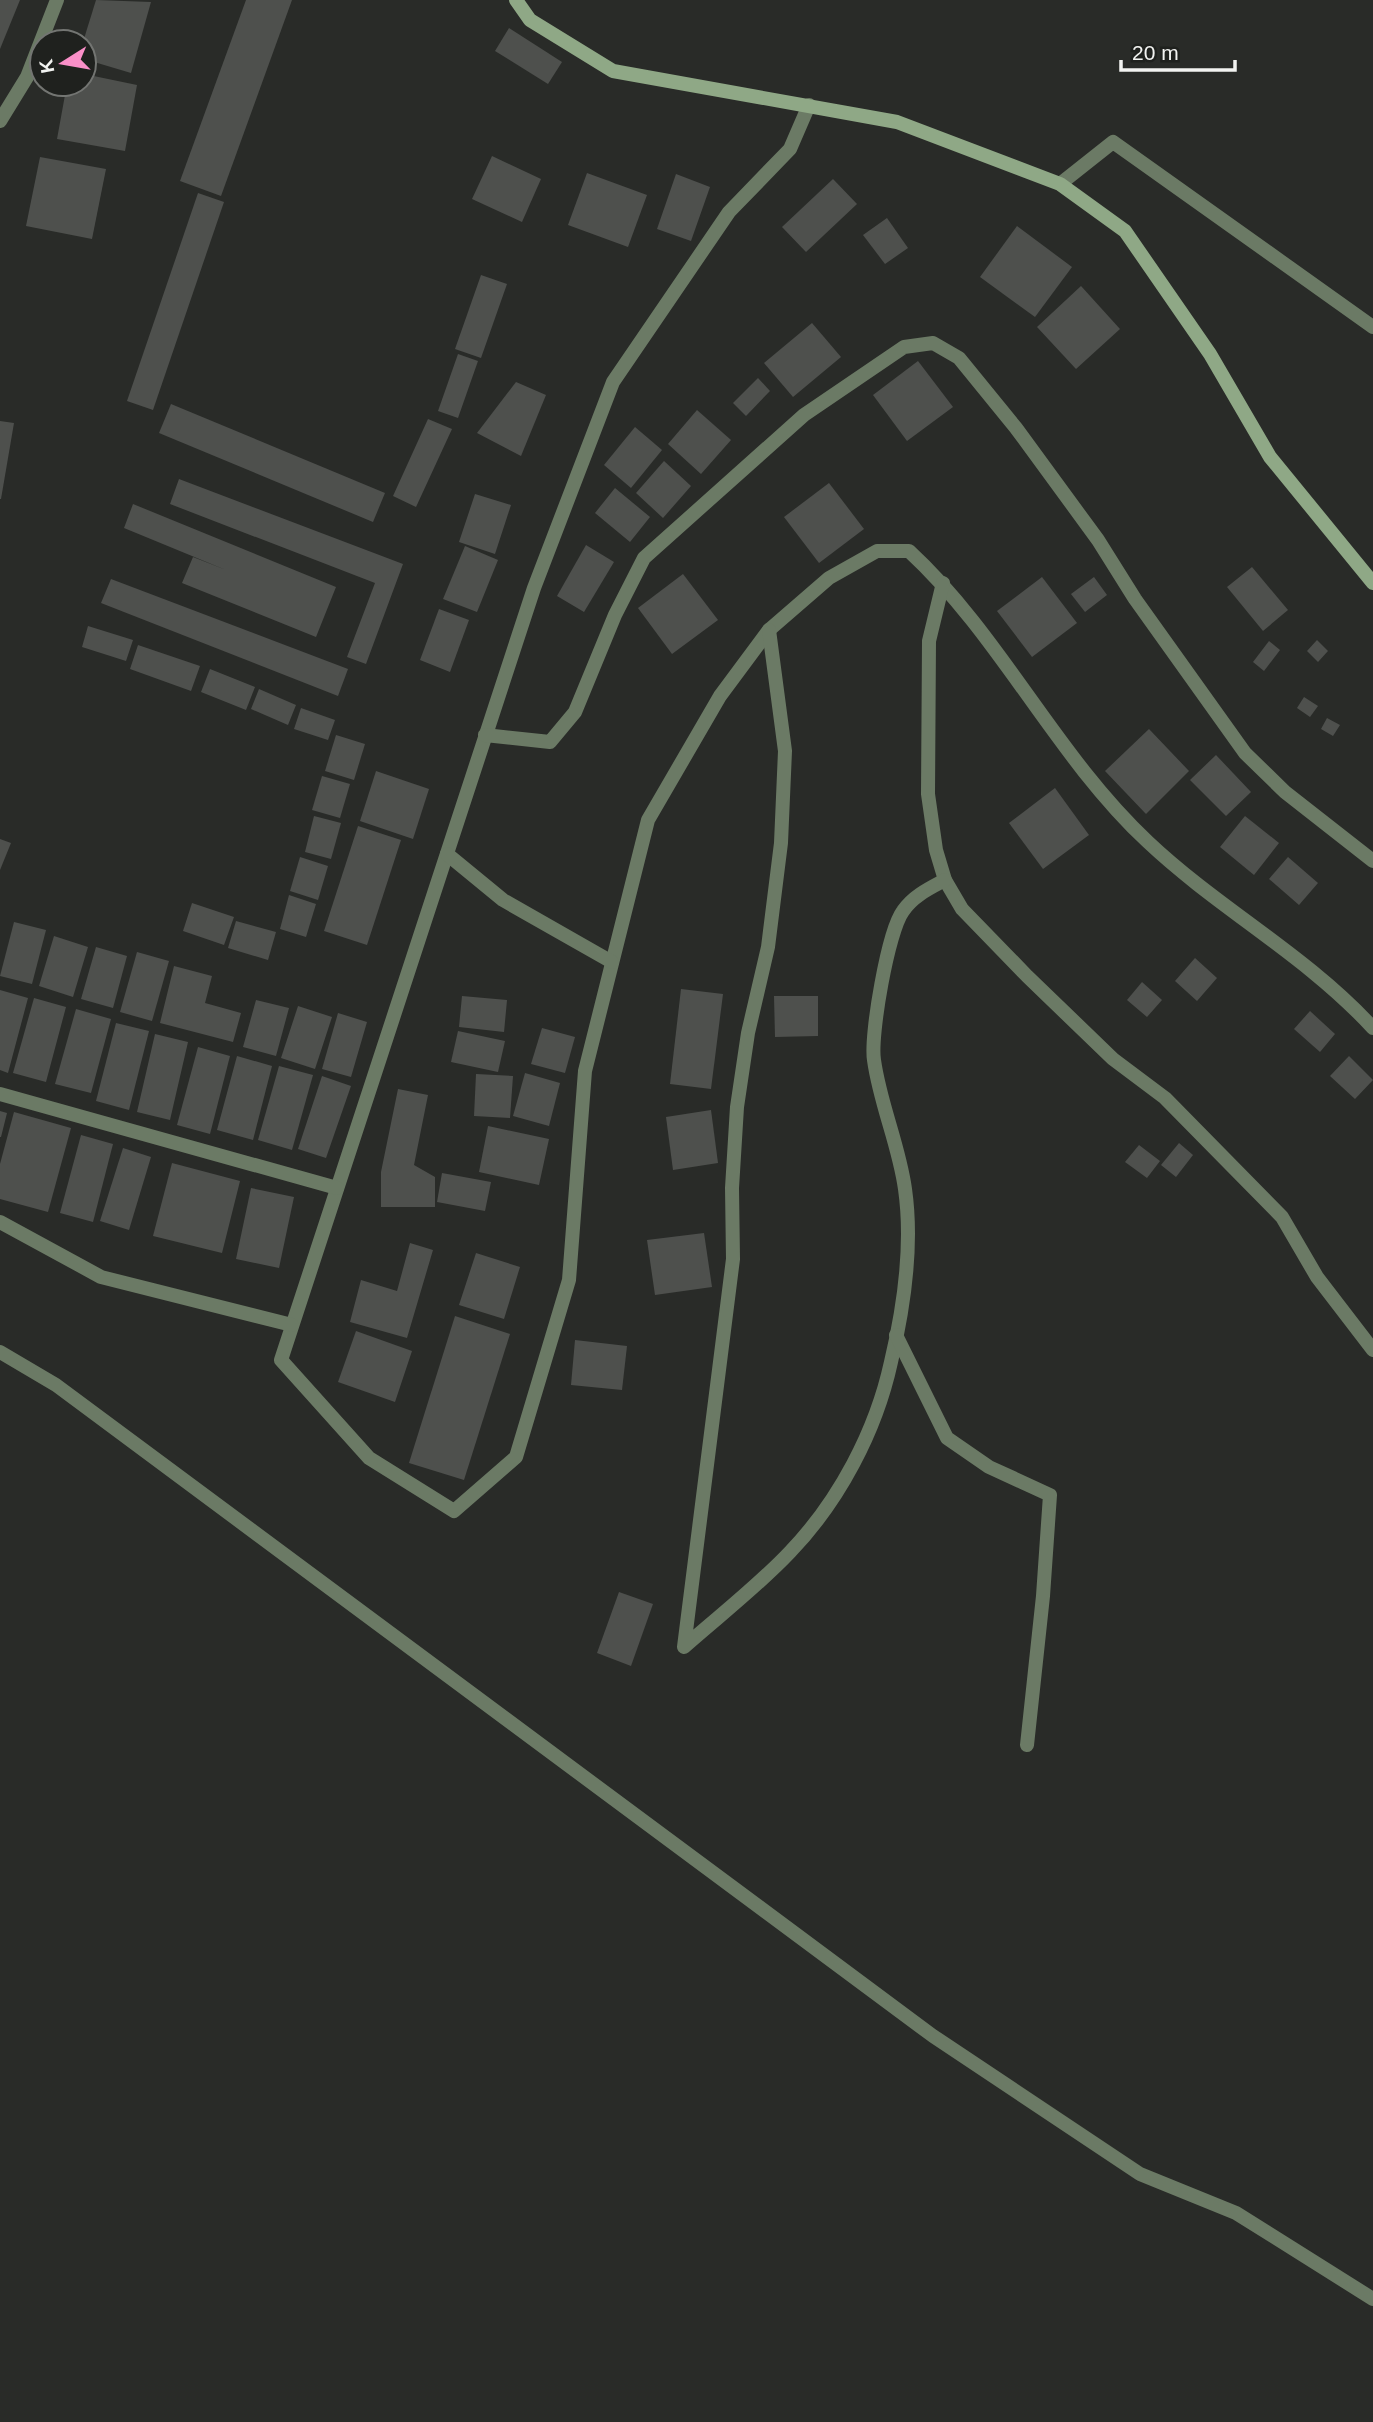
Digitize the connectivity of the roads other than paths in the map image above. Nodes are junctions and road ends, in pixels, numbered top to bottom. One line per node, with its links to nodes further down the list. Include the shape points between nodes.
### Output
1 (57, 0): 4 (street, via 27,77)
2 (516, 0): 3 (main road, via 530,20 613,71)
3 (809, 105): 5 (main road, via 897,121); 10 (street, via 790,149 729,212 613,382 534,587)
4 (0, 121)
5 (1060, 184): 6 (street, via 1112,142); 8 (main road, via 1125,231 1210,354 1270,457)
6 (1373, 327)
7 (943, 583): 9 (street, via 909,551 877,551 829,578); 13 (street, via 929,641 928,794); 15 (street, via 1084,773 1148,842 1317,972)
8 (1373, 583)
9 (769, 631): 14 (street, via 720,696 648,820); 20 (street, via 785,751 781,843 768,947 737,1107 733,1259 684,1647 790,1552 825,1509 860,1451 891,1364)
10 (485, 735): 11 (street); 12 (street, via 550,742 575,712 644,558 804,415 904,346 933,343 959,358 1016,428 1245,753 1284,792)
11 (447, 854): 14 (street, via 503,900); 17 (street)
12 (1373, 861)
13 (945, 880): 20 (street, via 902,911 891,937 873,1056 905,1189 908,1244); 21 (street, via 962,909 1027,976 1113,1059 1165,1098 1282,1217 1317,1277)
14 (612, 962): 19 (street, via 585,1071 569,1280 516,1457 454,1511 369,1458 281,1360)
15 (1373, 1028)
16 (0, 1094): 17 (street)
17 (337, 1188): 19 (street)
18 (0, 1222): 19 (street, via 101,1277)
19 (292, 1325)
20 (896, 1335): 23 (street, via 947,1438 989,1466 1050,1495)
21 (1373, 1350)
22 (0, 1352): 24 (street, via 67,1393 933,2036 1140,2174 1236,2213)
23 (1027, 1745)
24 (1373, 2300)

